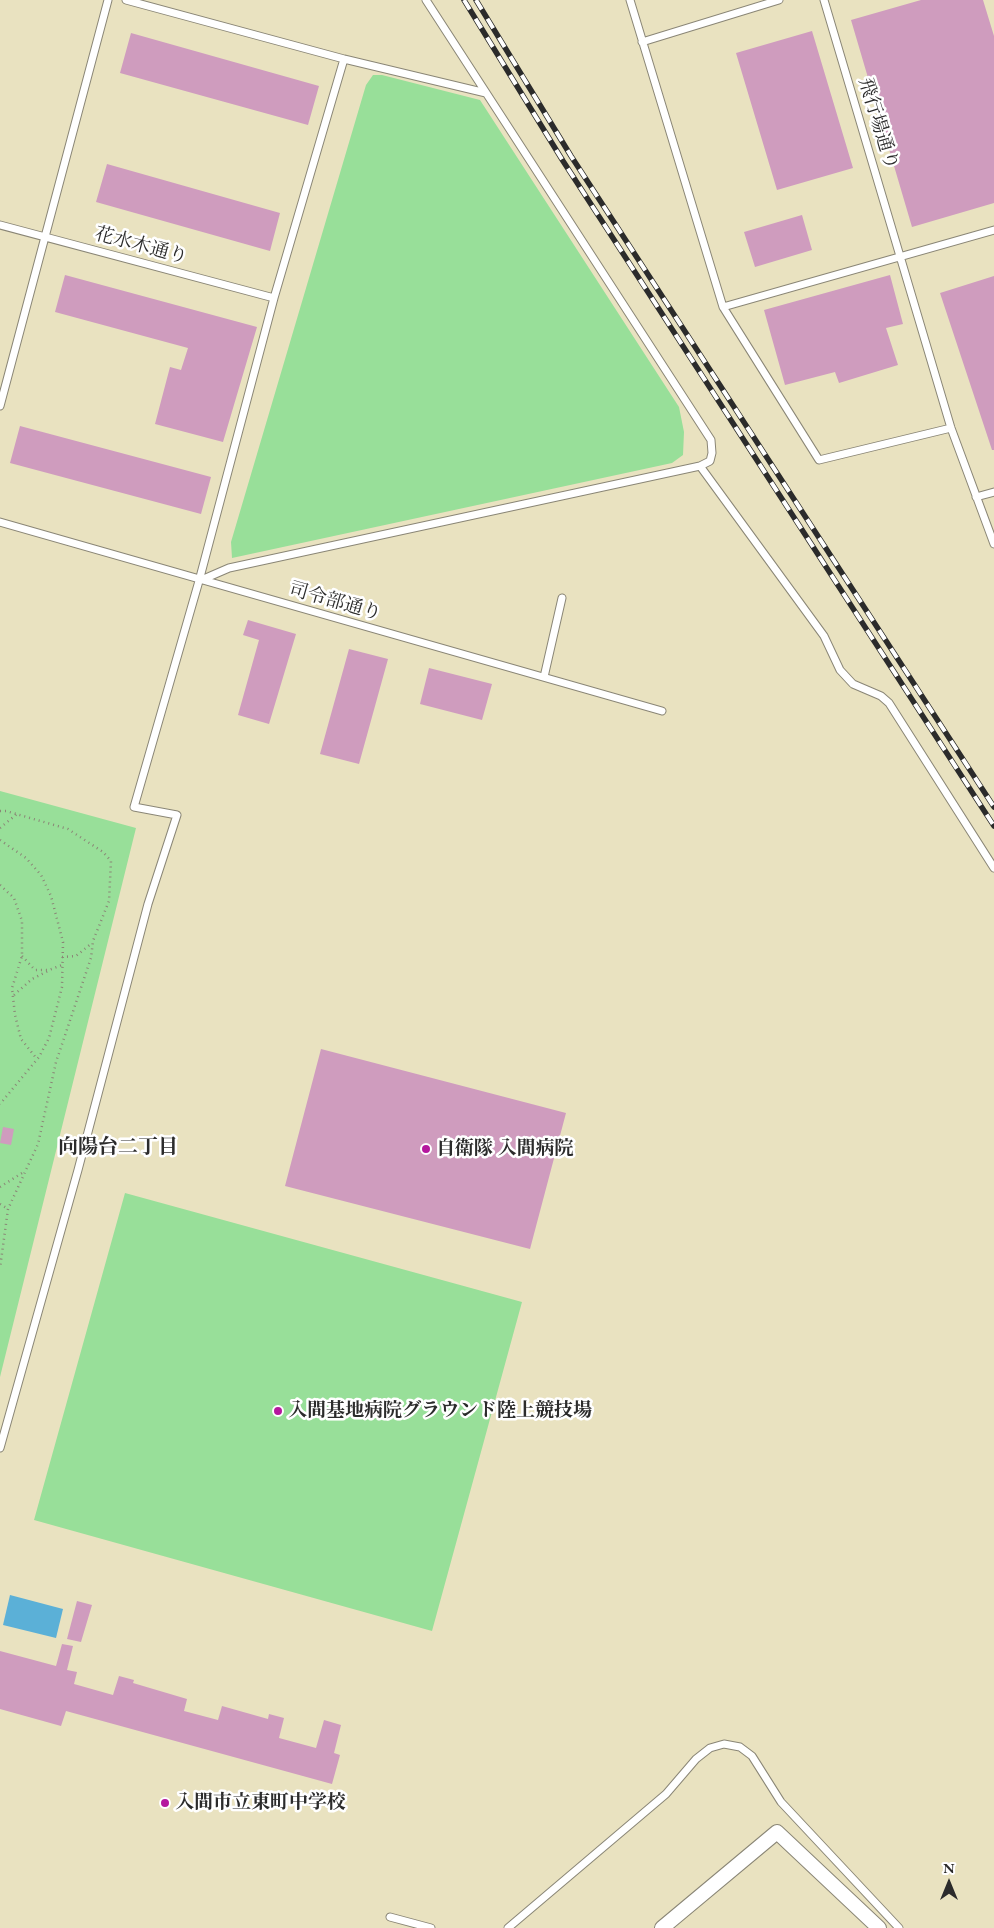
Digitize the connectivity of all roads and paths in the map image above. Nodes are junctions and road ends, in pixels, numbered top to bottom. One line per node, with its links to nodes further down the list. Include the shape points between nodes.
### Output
1 (108, 0): 12 (lane)
2 (126, 0): 8 (lane)
3 (426, 0): 9 (lane)
4 (630, 0): 7 (lane)
5 (779, 0): 7 (lane)
6 (824, 0): 13 (lane, 飛行場通り)
7 (642, 42): 15 (lane)
8 (344, 59): 9 (lane); 14 (lane)
9 (486, 93): 18 (lane, via 711,440 710,461)
10 (0, 225): 12 (lane, 花水木通り)
11 (994, 230): 13 (lane)
12 (44, 237): 14 (lane, 花水木通り); 16 (lane)
13 (901, 257): 15 (lane); 17 (lane, 飛行場通り)
14 (274, 298): 23 (lane)
15 (723, 307): 17 (lane, via 819,460)
16 (0, 406)
17 (951, 428): 20 (lane, 飛行場通り)
18 (700, 466): 23 (lane, via 229,568); 31 (lane, via 824,636 840,670 853,684 889,703)
19 (994, 492): 20 (lane)
20 (976, 497): 22 (lane, 飛行場通り)
21 (0, 522): 23 (lane, 司令部通り)
22 (994, 544)
23 (199, 581): 25 (lane, 司令部通り); 46 (lane, via 134,807 177,816 148,904)
24 (562, 598): 25 (lane)
25 (544, 677): 26 (lane, 司令部通り)
26 (662, 711)
27 (0, 811): 28 (path)
28 (17, 814): 29 (path); 33 (path, via 68,829 111,861 109,901)
29 (0, 828)
30 (0, 840): 35 (path, via 26,858 41,875 51,896 63,942)
31 (994, 868)
32 (0, 884): 34 (path, via 14,898 22,921)
33 (93, 942): 35 (path, via 76,956); 41 (path, via 91,958 56,1062 38,1144)
34 (22, 956): 37 (path, via 35,970); 38 (path, via 12,988)
35 (62, 957): 36 (path)
36 (62, 965): 37 (path); 39 (path, via 62,987 55,1019)
37 (49, 970): 38 (path, via 32,979)
38 (13, 996): 39 (path, via 22,1039)
39 (37, 1059): 40 (path)
40 (0, 1104)
41 (23, 1173): 42 (path); 44 (path)
42 (0, 1186)
43 (0, 1204): 44 (path)
44 (8, 1209): 45 (path)
45 (0, 1268)
46 (0, 1448)
47 (390, 1917): 48 (lane)
48 (431, 1928)
49 (508, 1928): 52 (lane, via 666,1794 696,1759 710,1748 724,1744 740,1747 752,1756 781,1802)
50 (662, 1928): 51 (street, via 777,1832)
51 (879, 1928)
52 (899, 1928)

